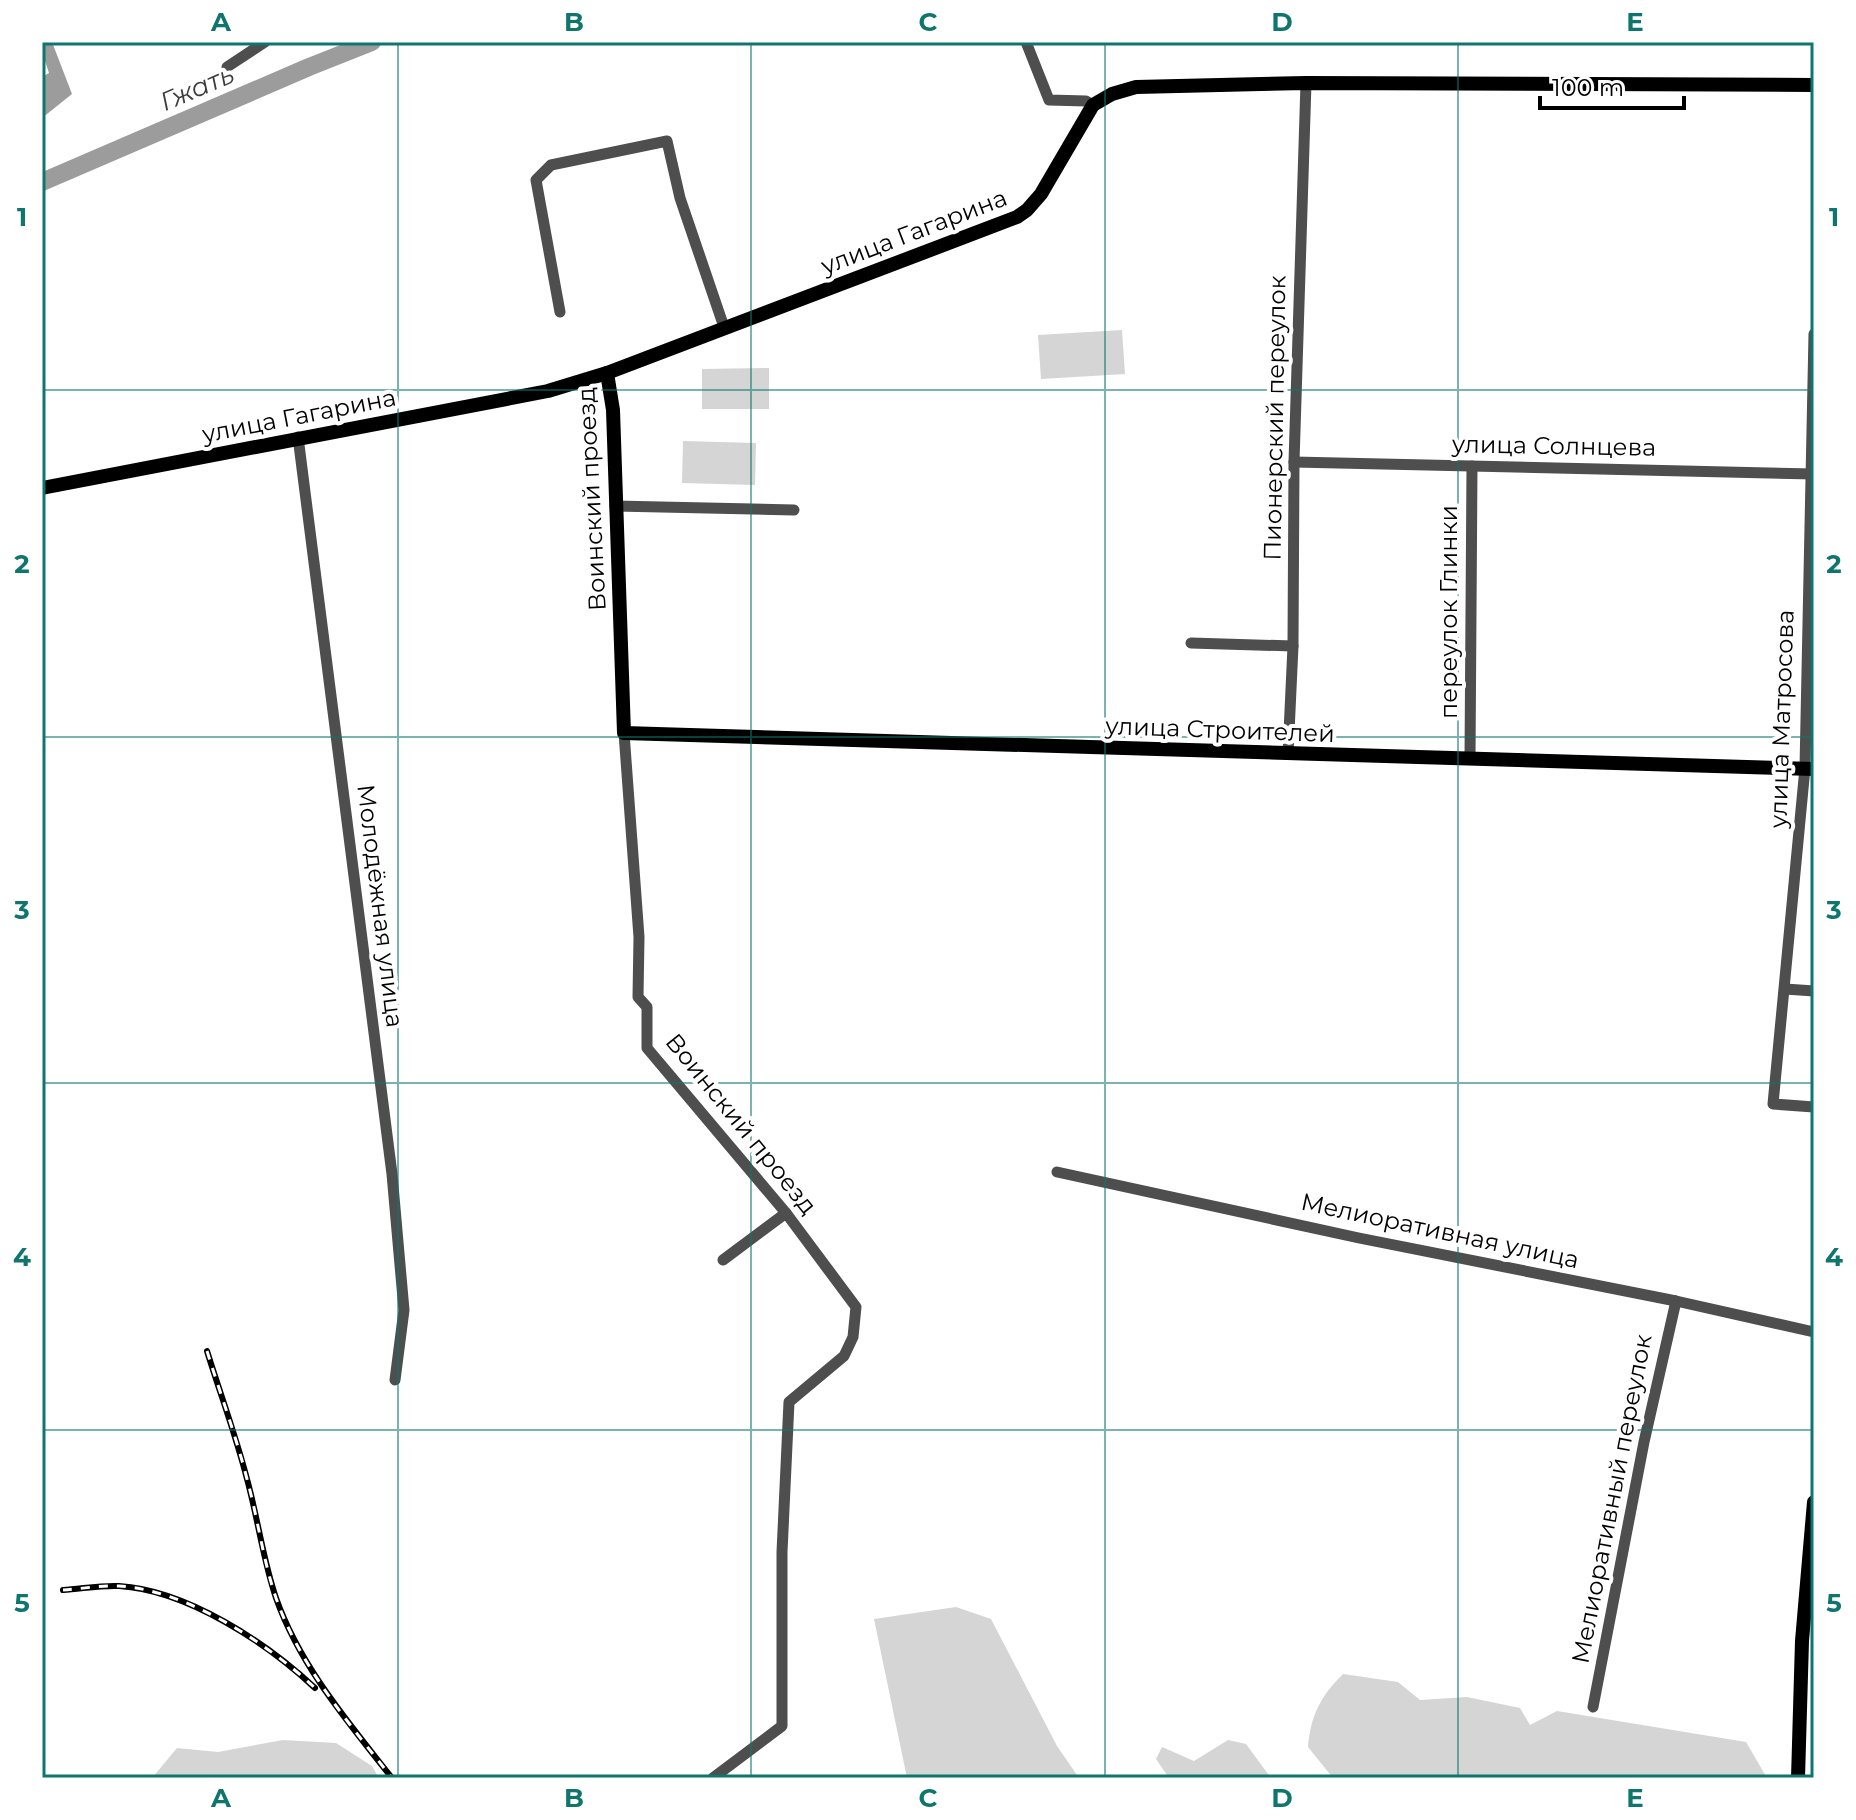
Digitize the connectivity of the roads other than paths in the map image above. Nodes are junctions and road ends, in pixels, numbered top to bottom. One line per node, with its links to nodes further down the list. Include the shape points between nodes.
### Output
1 (265, 42): 3 (street)
2 (1026, 42): 6 (street, via 1049,100)
3 (227, 67)
4 (1306, 83): 5 (main road); 6 (main road, via 1136,87); 12 (street, Пионерский переулок)
5 (1814, 85)
6 (1093, 105): 8 (main road, улица Гагарина, via 1041,194 1017,217)
7 (560, 312): 8 (street, via 536,180 551,165 667,141 680,198)
8 (724, 327): 10 (main road, улица Гагарина)
9 (1814, 334): 14 (street, улица Матросова)
10 (607, 373): 11 (main road, улица Гагарина, via 548,391); 16 (main road, Воинский проезд)
11 (298, 437): 15 (main road, улица Гагарина); 32 (street, Молодёжная улица, via 392,1174 404,1310)
12 (1294, 462): 13 (street, улица Солнцева); 19 (street, Пионерский переулок)
13 (1472, 466): 14 (street, улица Солнцева); 22 (street, переулок Глинки)
14 (1812, 474): 23 (street, улица Матросова)
15 (42, 488)
16 (615, 506): 17 (street); 20 (main road, Воинский проезд)
17 (794, 510)
18 (1191, 643): 19 (street)
19 (1293, 646): 21 (street, Пионерский переулок)
20 (624, 733): 21 (main road, улица Строителей); 28 (street, Воинский проезд, via 639,937 638,997 647,1007 647,1048)
21 (1288, 754): 22 (main road, улица Строителей)
22 (1470, 758): 23 (main road, улица Строителей)
23 (1810, 768): 24 (street, улица Матросова)
24 (1785, 989): 25 (street); 26 (street, улица Матросова, via 1773,1104)
25 (1814, 991)
26 (1814, 1107)
27 (1057, 1172): 30 (street, Мелиоративная улица)
28 (786, 1213): 29 (street); 35 (street, Воинский проезд, via 856,1307 853,1337 844,1356 789,1402 782,1726)
29 (723, 1260)
30 (1676, 1301): 31 (street, Мелиоративная улица); 34 (street, Мелиоративный переулок)
31 (1814, 1332)
32 (395, 1380)
33 (1814, 1502): 36 (main road)
34 (1593, 1707)
35 (713, 1778)
36 (1798, 1778)

